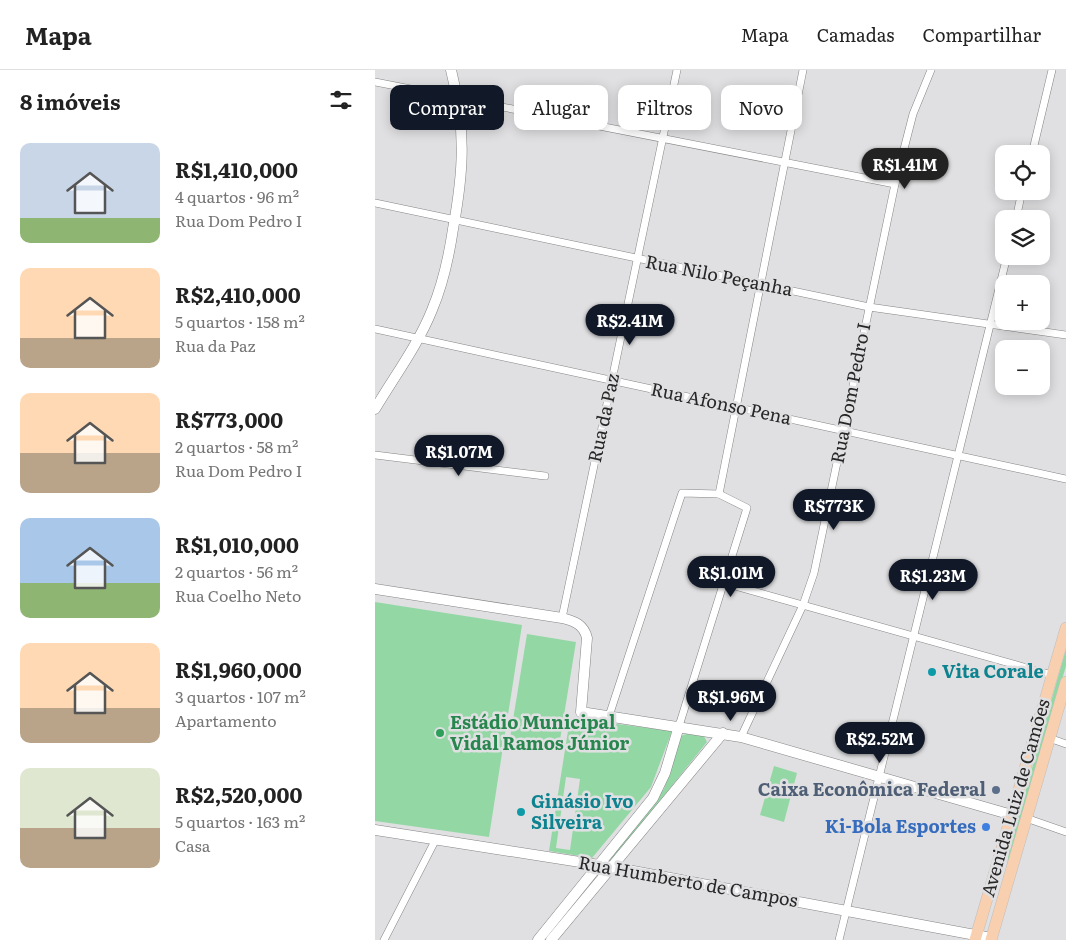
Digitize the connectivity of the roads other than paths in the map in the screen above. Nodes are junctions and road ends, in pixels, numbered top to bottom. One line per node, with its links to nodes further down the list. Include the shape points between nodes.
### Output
1 (451, 70): 8 (street)
2 (677, 70): 11 (street, Rua da Paz)
3 (803, 70): 13 (street)
4 (931, 70): 14 (street, Rua Dom Pedro I, via 913,114)
5 (1052, 70): 12 (street)
6 (375, 82): 7 (street)
7 (391, 85)
8 (455, 85)
9 (504, 107): 11 (street)
10 (461, 130): 16 (street, via 463,153)
11 (663, 139): 13 (street); 17 (street, Rua da Paz)
12 (1034, 145)
13 (785, 163): 14 (street); 19 (street)
14 (895, 184): 20 (street, Rua Dom Pedro I)
15 (375, 203): 16 (street, Rua Nilo Peçanha)
16 (455, 220): 17 (street, Rua Nilo Peçanha); 24 (street, via 439,292)
17 (637, 260): 19 (street, Rua Nilo Peçanha); 25 (street, Rua da Paz)
18 (1005, 265): 21 (street)
19 (760, 285): 20 (street, Rua Nilo Peçanha); 26 (street)
20 (869, 306): 21 (street, Rua Nilo Peçanha); 28 (street, Rua Dom Pedro I)
21 (990, 324): 23 (street, Rua Nilo Peçanha); 30 (street)
22 (375, 329): 24 (street, Rua Afonso Pena)
23 (1066, 336)
24 (418, 338): 25 (street, Rua Afonso Pena); 27 (street)
25 (612, 380): 26 (street, Rua Afonso Pena); 37 (street, Rua da Paz)
26 (736, 407): 28 (street, Rua Afonso Pena); 33 (street)
27 (375, 409)
28 (844, 431): 30 (street, Rua Afonso Pena); 36 (street, Rua Dom Pedro I, via 814,573)
29 (375, 455): 31 (street)
30 (958, 455): 32 (street, Rua Afonso Pena); 39 (street)
31 (545, 476)
32 (1066, 479)
33 (719, 494): 34 (street, via 747,508); 42 (street, via 682,493)
34 (724, 583): 36 (street); 43 (street)
35 (375, 589): 37 (street)
36 (803, 605): 39 (street); 45 (street, Rua Dom Pedro I)
37 (562, 618): 42 (street, via 582,626 587,638 581,712)
38 (1066, 628): 40 (main road, Avenida Luiz de Camões)
39 (913, 636): 40 (street); 48 (street)
40 (1052, 675): 49 (main road, Avenida Luiz de Camões)
41 (1066, 682): 46 (main road, Avenida Luiz de Camões)
42 (609, 716): 43 (street)
43 (679, 726): 44 (street); 54 (street, via 658,790)
44 (723, 733): 45 (street); 55 (street)
45 (741, 737): 48 (street)
46 (1049, 738): 47 (street); 50 (main road, Avenida Luiz de Camões)
47 (1066, 744)
48 (879, 776): 49 (street); 56 (street)
49 (1012, 815): 57 (main road, Avenida Luiz de Camões)
50 (1026, 818): 52 (street); 58 (main road, Avenida Luiz de Camões)
51 (375, 830): 53 (street, Rua Humberto de Campos)
52 (1066, 832)
53 (436, 839): 54 (street, Rua Humberto de Campos); 59 (street)
54 (599, 865): 55 (street, Rua Humberto de Campos); 60 (street)
55 (611, 867): 56 (street, Rua Humberto de Campos); 61 (street)
56 (846, 911): 57 (street, Rua Humberto de Campos); 62 (street)
57 (976, 938): 58 (street, Rua Humberto de Campos)
58 (994, 939)
59 (384, 940)
60 (538, 940)
61 (551, 940)
62 (839, 940)

